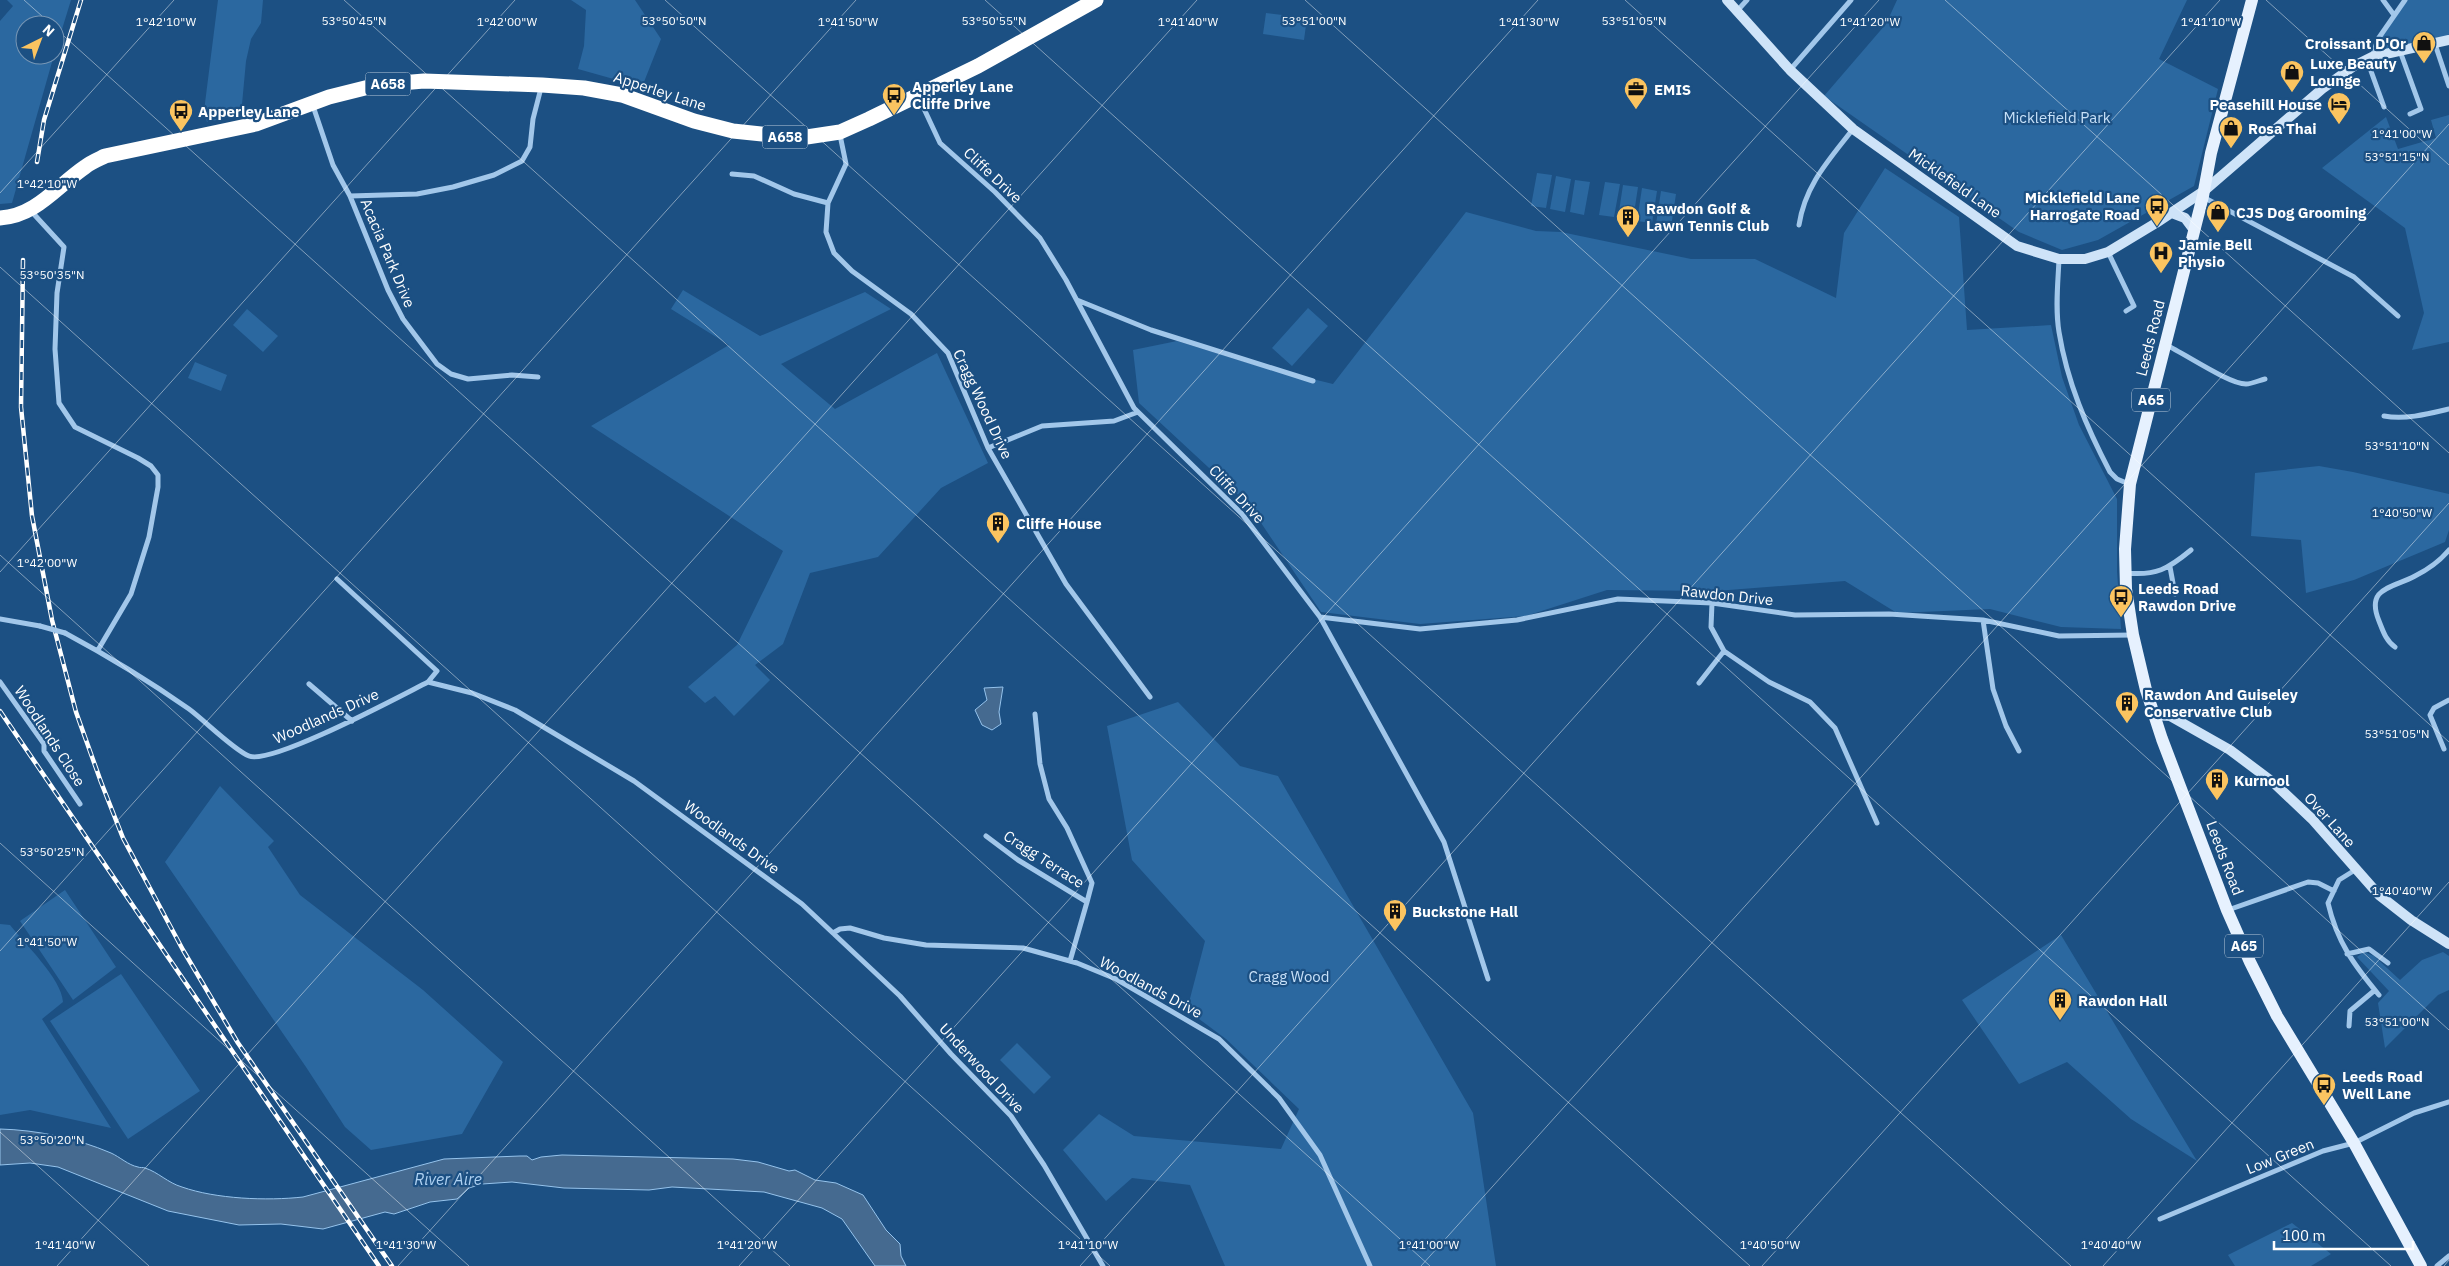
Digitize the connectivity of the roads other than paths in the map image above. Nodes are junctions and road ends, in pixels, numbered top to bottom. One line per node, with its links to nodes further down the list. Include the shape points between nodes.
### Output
1 (1096, 0): 17 (highway, Apperley Lane / A658, via 978,66)
2 (1727, 0): 8 (main road, Micklefield Lane)
3 (1747, 0): 8 (street)
4 (1851, 0): 14 (street)
5 (2252, 0): 24 (main road, A65, via 2211,153)
6 (2383, 0): 9 (street)
7 (2405, 0): 9 (street)
8 (1737, 11): 14 (main road, Micklefield Lane)
9 (2394, 15): 13 (street)
10 (2449, 40): 11 (main road, Micklefield Lane)
11 (2435, 43): 12 (main road, Micklefield Lane); 16 (street)
12 (2400, 51): 13 (main road, Micklefield Lane); 20 (street, via 2421,109)
13 (2370, 58): 19 (street); 24 (main road, Micklefield Lane, via 2322,89)
14 (1790, 70): 21 (main road, Micklefield Lane)
15 (542, 84): 18 (highway, Apperley Lane / A658, via 414,82 376,85); 22 (highway, Apperley Lane / A658, via 622,95 694,121 733,131 800,138); 25 (street, via 530,147 522,161 494,175 417,194)
16 (2449, 86)
17 (918, 95): 22 (highway, Apperley Lane / A658); 34 (street, Cliffe Drive, via 940,143 1040,238)
18 (312, 103): 25 (street, Acacia Park Drive, via 334,165); 27 (highway, Apperley Lane / A658, via 237,129 105,156 86,166)
19 (2384, 107)
20 (2410, 114)
21 (1853, 129): 30 (street, via 1810,188 1802,205); 33 (main road, Micklefield Lane, via 2017,246)
22 (840, 132): 26 (street, Cragg Wood Drive, via 846,164)
23 (732, 174): 26 (street, via 754,176 794,194)
24 (2204, 194): 28 (main road, Micklefield Lane); 31 (main road, Leeds Road / A65); 36 (street, via 2354,276)
25 (350, 196): 38 (street, Acacia Park Drive, via 403,319 437,364 451,374 468,379 512,375)
26 (828, 203): 44 (street, Cragg Wood Drive, via 826,232 834,253 852,271 911,314 948,353)
27 (30, 210): 29 (highway, Apperley Lane / A658, via 10,218); 58 (street, via 64,246 57,293 55,349 58,403 75,427 138,458 158,475 149,537 131,594)
28 (2172, 213): 31 (main road, via 2185,218); 32 (main road, Micklefield Lane)
29 (0, 218)
30 (1799, 225)
31 (2194, 230): 37 (main road, Leeds Road / A65)
32 (2108, 252): 33 (main road, Micklefield Lane, via 2084,258); 35 (street, via 2134,306)
33 (2059, 259): 45 (street, via 2058,331 2071,380 2084,418 2110,472)
34 (1077, 300): 40 (street, via 1151,330); 42 (street, Cliffe Drive)
35 (2126, 311)
36 (2398, 316)
37 (2166, 344): 39 (street, via 2220,375 2246,384); 45 (main road, Leeds Road / A65)
38 (538, 377)
39 (2265, 379)
40 (1313, 380)
41 (2449, 408): 43 (street, via 2415,416)
42 (1138, 412): 44 (street, via 1114,421 1042,426); 53 (street, Cliffe Drive, via 1242,514)
43 (2384, 416)
44 (988, 448): 64 (street, Cragg Wood Drive, via 1066,584)
45 (2130, 484): 49 (main road, Leeds Road / A65)
46 (2191, 550): 48 (street)
47 (2449, 550): 57 (street, via 2438,563 2386,588 2376,597 2374,610 2388,642)
48 (2170, 568): 49 (street, via 2145,575); 51 (street)
49 (2126, 573): 56 (main road, Leeds Road / A65)
50 (337, 579): 61 (street, via 437,671)
51 (2176, 594)
52 (1712, 603): 53 (street, Rawdon Drive, via 1618,599 1517,620 1420,629); 55 (street, Rawdon Drive, via 1796,615 1889,614); 59 (street, via 1711,627)
53 (1320, 617): 83 (street, Cliffe Drive, via 1444,842)
54 (0, 619): 58 (street, Woodlands Drive, bridge, via 65,633)
55 (1984, 620): 56 (street, Rawdon Drive, via 2059,636); 70 (street, via 1993,689)
56 (2132, 635): 67 (main road, Leeds Road / A65)
57 (2395, 647)
58 (98, 650): 68 (street, Woodlands Drive, via 190,710 250,756 266,756)
59 (1724, 651): 63 (street); 72 (street, via 1769,682 1810,702 1835,728)
60 (0, 682): 71 (street, Woodlands Close, via 44,744 44,751)
61 (428, 682): 68 (street, Woodlands Drive); 78 (street, Woodlands Drive, via 472,693 515,710 634,781 802,904)
62 (309, 684): 68 (street)
63 (1699, 684)
64 (1150, 697)
65 (2449, 700): 69 (street, via 2434,708 2430,715)
66 (1036, 714): 76 (street, via 1040,764 1050,799 1092,883)
67 (2154, 715): 74 (main road, Over Lane, via 2170,716 2230,750 2274,783 2312,819); 77 (main road, Leeds Road / A65)
68 (352, 721)
69 (2444, 749)
70 (2019, 752)
71 (80, 804)
72 (1877, 823)
73 (986, 836): 76 (street, Cragg Terrace)
74 (2355, 870): 75 (street, via 2339,880); 79 (main road, Over Lane, via 2379,895)
75 (2334, 891): 77 (street, via 2308,882); 80 (street, via 2328,903)
76 (1086, 902): 81 (street, Cragg Terrace)
77 (2227, 910): 88 (main road, Leeds Road / A65, via 2277,1016)
78 (833, 933): 81 (street, Woodlands Drive, via 850,928 926,945 1023,948); 91 (street, Underwood Drive, via 900,996 1011,1116 1044,1165)
79 (2449, 944)
80 (2347, 954): 82 (street, via 2369,949); 84 (street)
81 (1070, 961): 92 (street, Woodlands Drive, via 1116,979 1219,1039 1252,1070 1279,1098 1320,1155)
82 (2388, 964)
83 (1488, 978)
84 (2375, 990): 85 (street); 86 (street, via 2350,1011)
85 (2379, 995)
86 (2349, 1026)
87 (2449, 1102): 88 (street, Low Green, via 2414,1114)
88 (2354, 1143): 89 (street, Low Green, via 2324,1151); 93 (main road, Leeds Road / A65)
89 (2160, 1219)
90 (2449, 1256): 94 (street)
91 (1103, 1266)
92 (1370, 1266)
93 (2421, 1266)
94 (2437, 1266)

